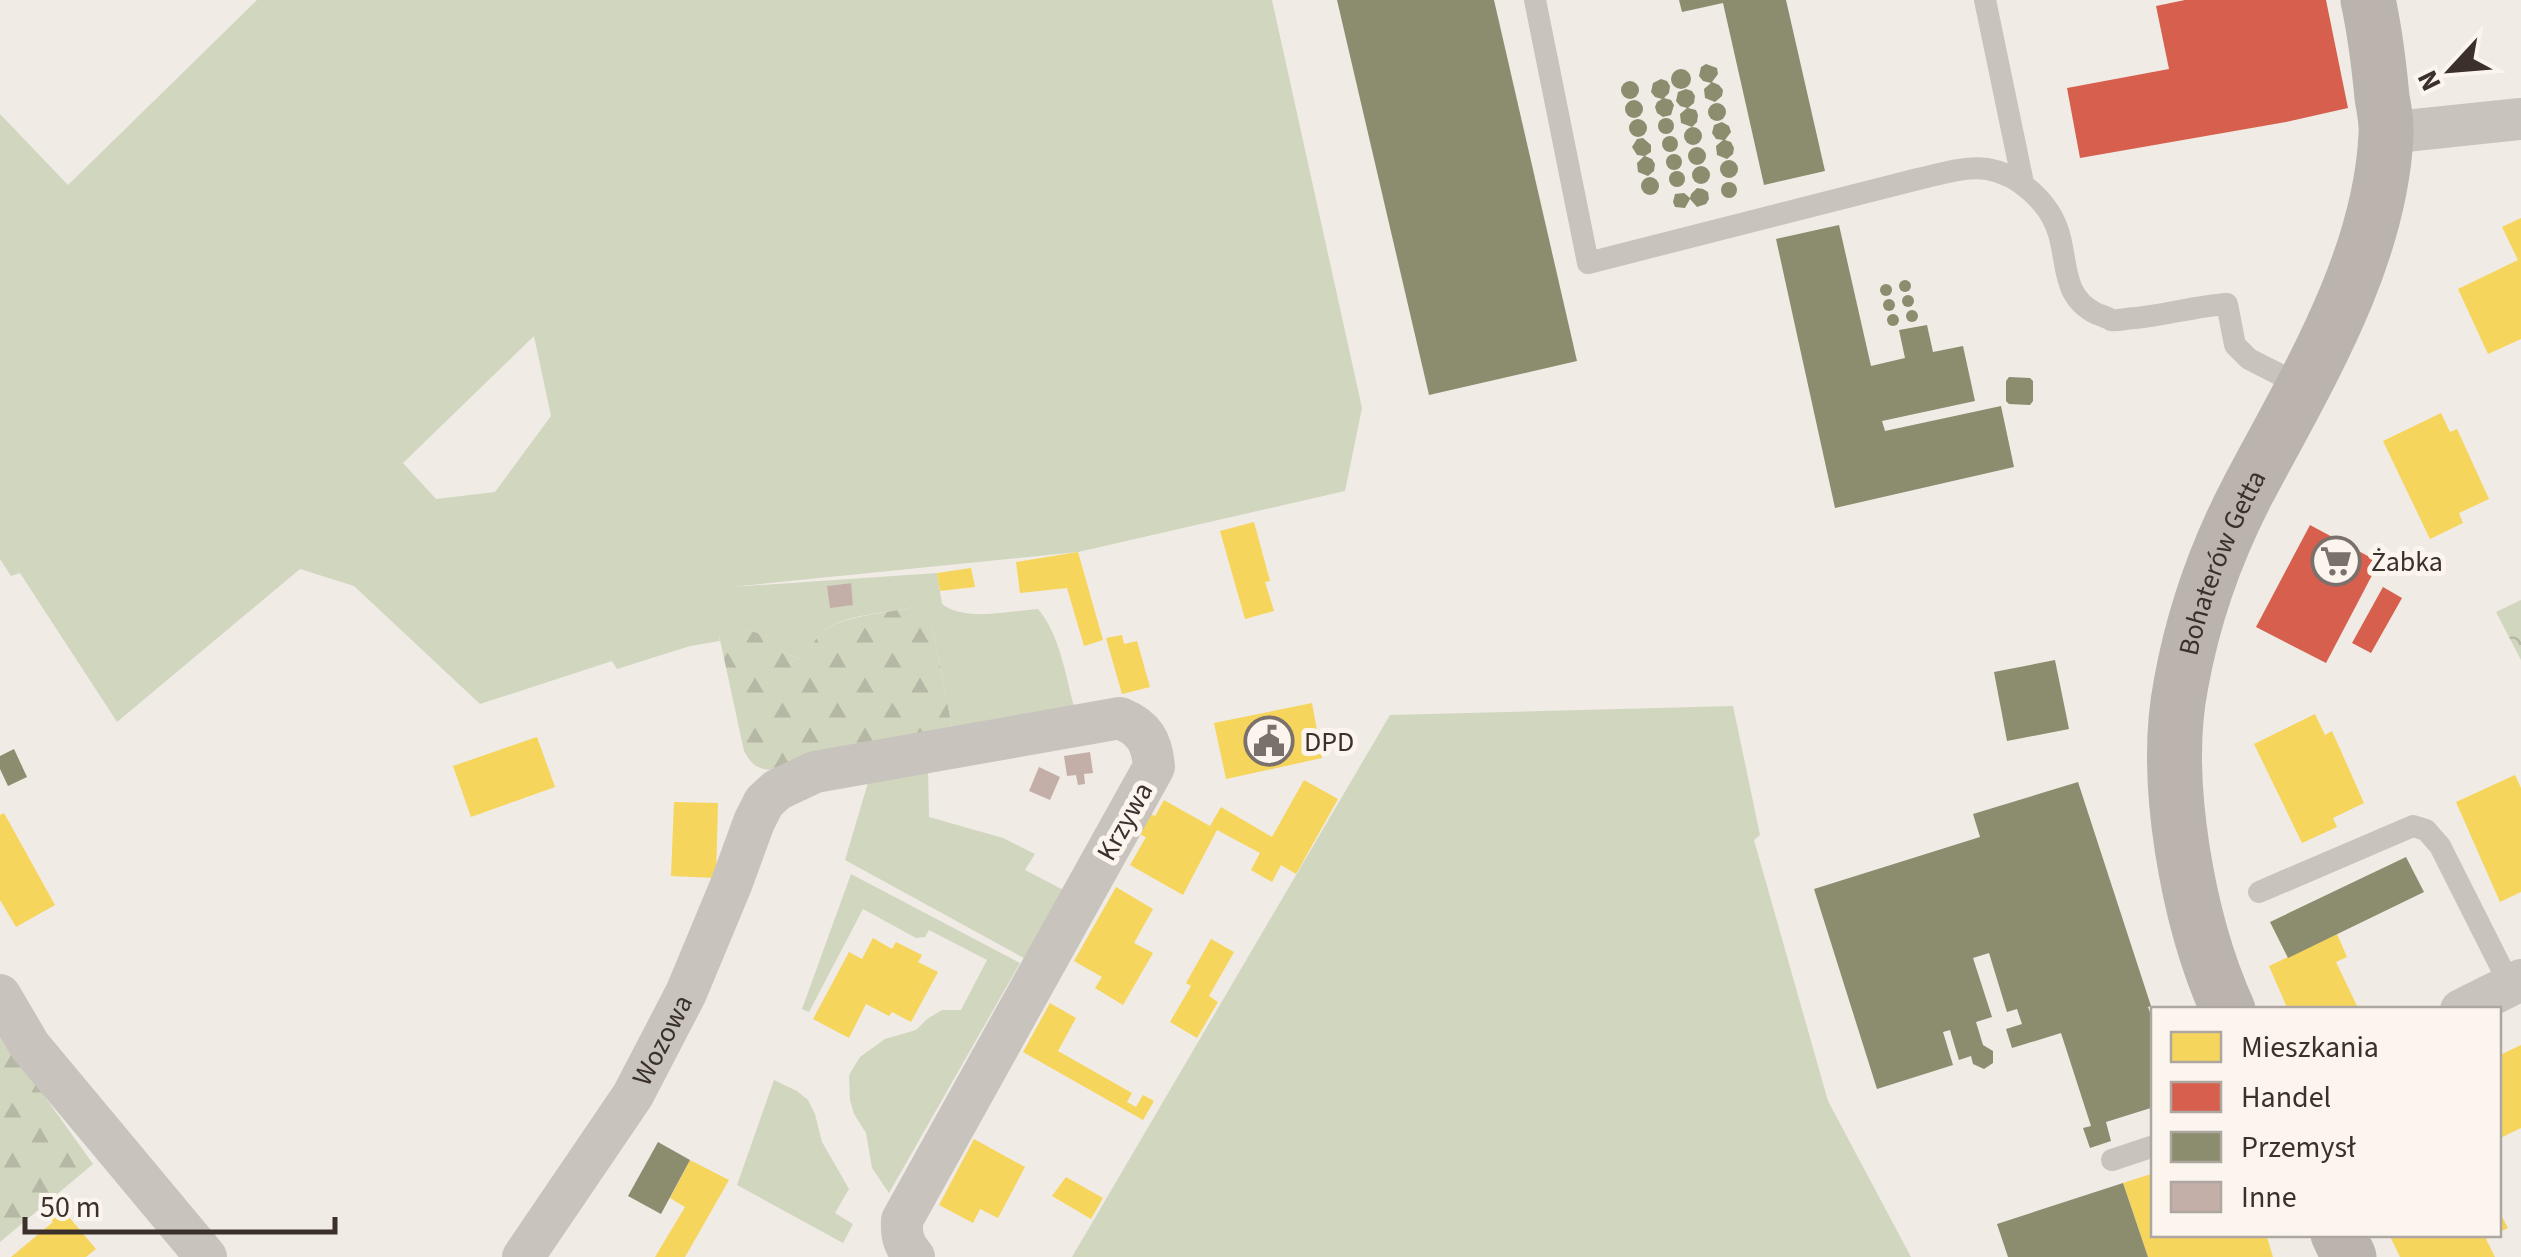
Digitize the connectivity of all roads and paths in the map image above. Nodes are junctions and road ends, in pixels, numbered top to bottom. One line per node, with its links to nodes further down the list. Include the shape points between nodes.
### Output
1 (1534, 0): 6 (lane, via 1588,264 1959,170 1988,169)
2 (1985, 0): 6 (lane)
3 (2368, 0): 5 (main road, Bohaterów Getta)
4 (2521, 119): 5 (street)
5 (2386, 133): 7 (main road, Bohaterów Getta, via 2366,244)
6 (2023, 182): 7 (lane, via 2054,222 2064,269 2086,308 2111,320 2227,304 2235,345 2249,360)
7 (2304, 387): 12 (main road, Bohaterów Getta, via 2212,568 2180,686 2174,750 2187,878)
8 (764, 802): 17 (street, Wozowa, via 686,993 633,1094); 18 (street, Krzywa, via 815,772 1120,718 1136,725 1152,752 1154,767 902,1220)
9 (2259, 892): 10 (lane, via 2413,826 2426,830)
10 (2516, 982): 13 (street)
11 (0, 995): 16 (street, via 30,1046)
12 (2227, 1007)
13 (2467, 1007)
14 (2151, 1147): 15 (lane)
15 (2112, 1160)
16 (206, 1257)
17 (523, 1257)
18 (914, 1257)

